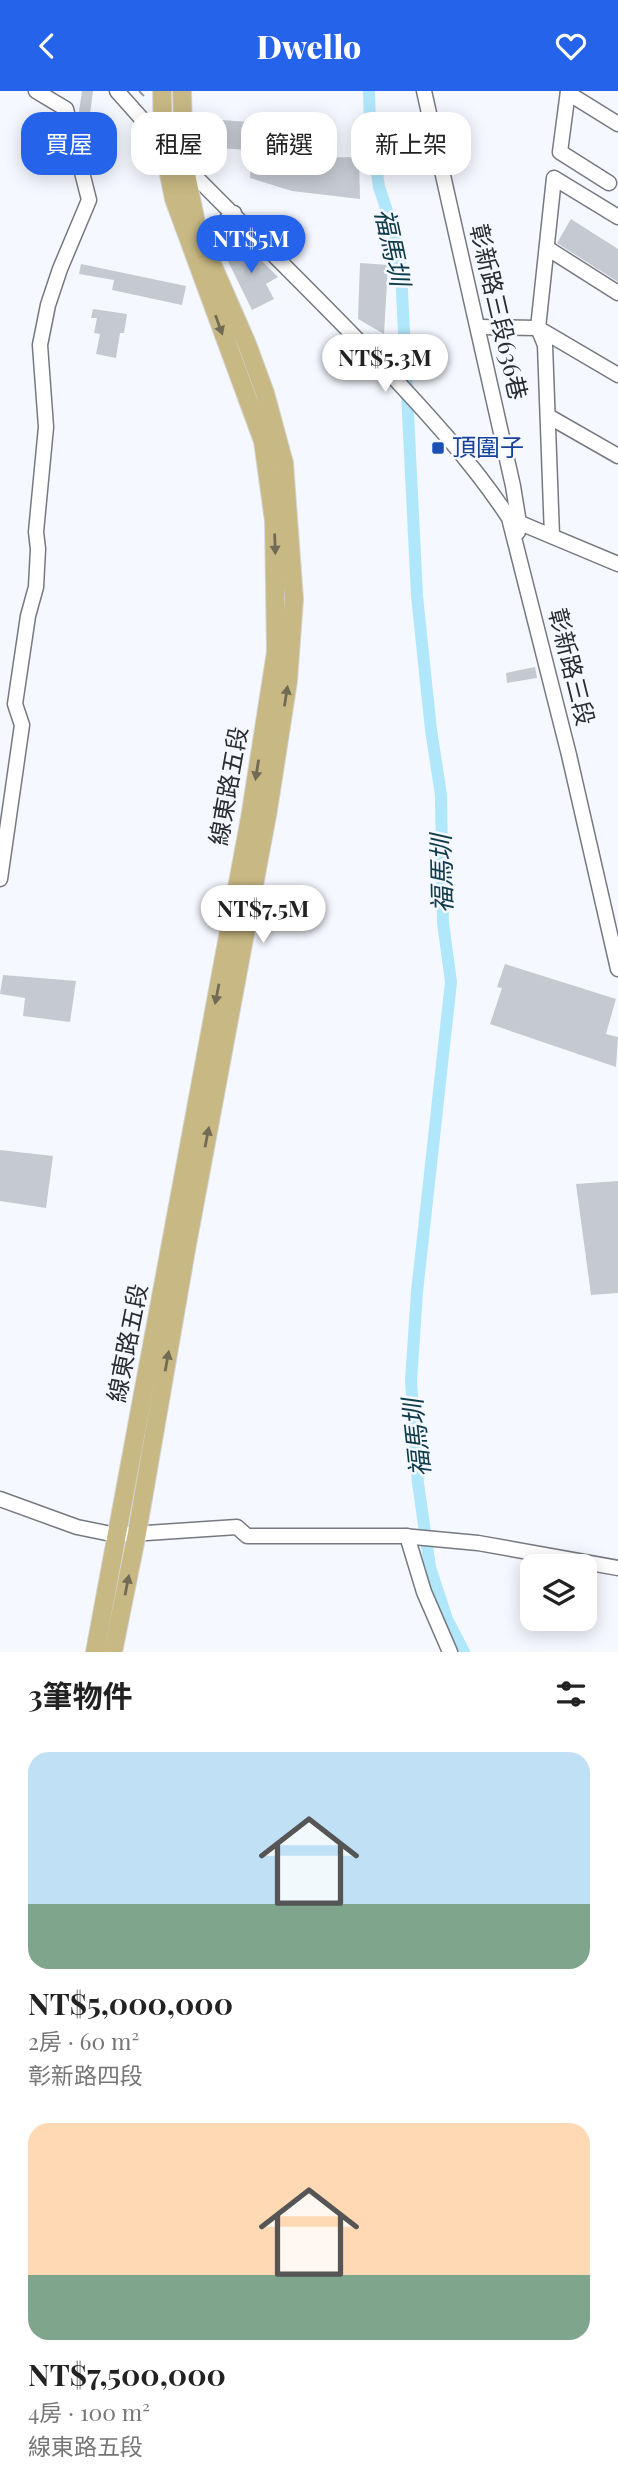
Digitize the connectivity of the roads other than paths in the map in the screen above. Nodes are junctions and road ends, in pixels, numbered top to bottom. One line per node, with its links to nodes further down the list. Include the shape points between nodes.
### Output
1 (36, 91): 27 (street, via 66,109 89,200 60,269 40,345 46,427 36,587 15,704 22,725)
2 (117, 91): 6 (street)
3 (182, 91): 7 (main road, 線東路五段)
4 (424, 91): 18 (street, 彰新路三段636巷)
5 (568, 92): 8 (street); 12 (street, via 560,152)
6 (136, 112)
7 (183, 112)
8 (618, 124)
9 (169, 175): 32 (main road, 線東路五段, one-way to 32, via 174,199 263,441 274,521 276,652 250,818)
10 (186, 175): 16 (main road, 線東路五段)
11 (194, 175): 13 (street)
12 (609, 183)
13 (233, 213): 16 (street, via 214,231); 23 (street, via 420,405)
14 (618, 217): 15 (street, via 555,178)
15 (547, 249): 17 (street); 19 (street)
16 (206, 250): 31 (main road, 線東路五段, one-way to 16, via 268,810 288,681 294,599 284,463 260,381)
17 (618, 293)
18 (478, 327): 19 (street); 23 (street, 彰新路三段636巷, via 513,486)
19 (538, 328): 20 (street); 21 (street, via 545,345)
20 (618, 375)
21 (548, 416): 22 (street); 24 (street)
22 (618, 456)
23 (514, 521): 24 (street); 25 (street, 彰新路三段636巷)
24 (552, 536): 26 (street)
25 (517, 544): 29 (street, 彰新路三段)
26 (618, 564)
27 (2, 852): 28 (street)
28 (0, 879)
29 (618, 969)
30 (0, 1499): 32 (street, via 77,1527)
31 (137, 1533): 32 (street); 33 (street, via 237,1527 247,1536); 36 (main road, 線東路五段, one-way to 31)
32 (117, 1535): 35 (main road, 線東路五段)
33 (411, 1537): 34 (street, via 478,1543); 37 (street, via 424,1592)
34 (618, 1568)
35 (95, 1652)
36 (113, 1652)
37 (450, 1652)

